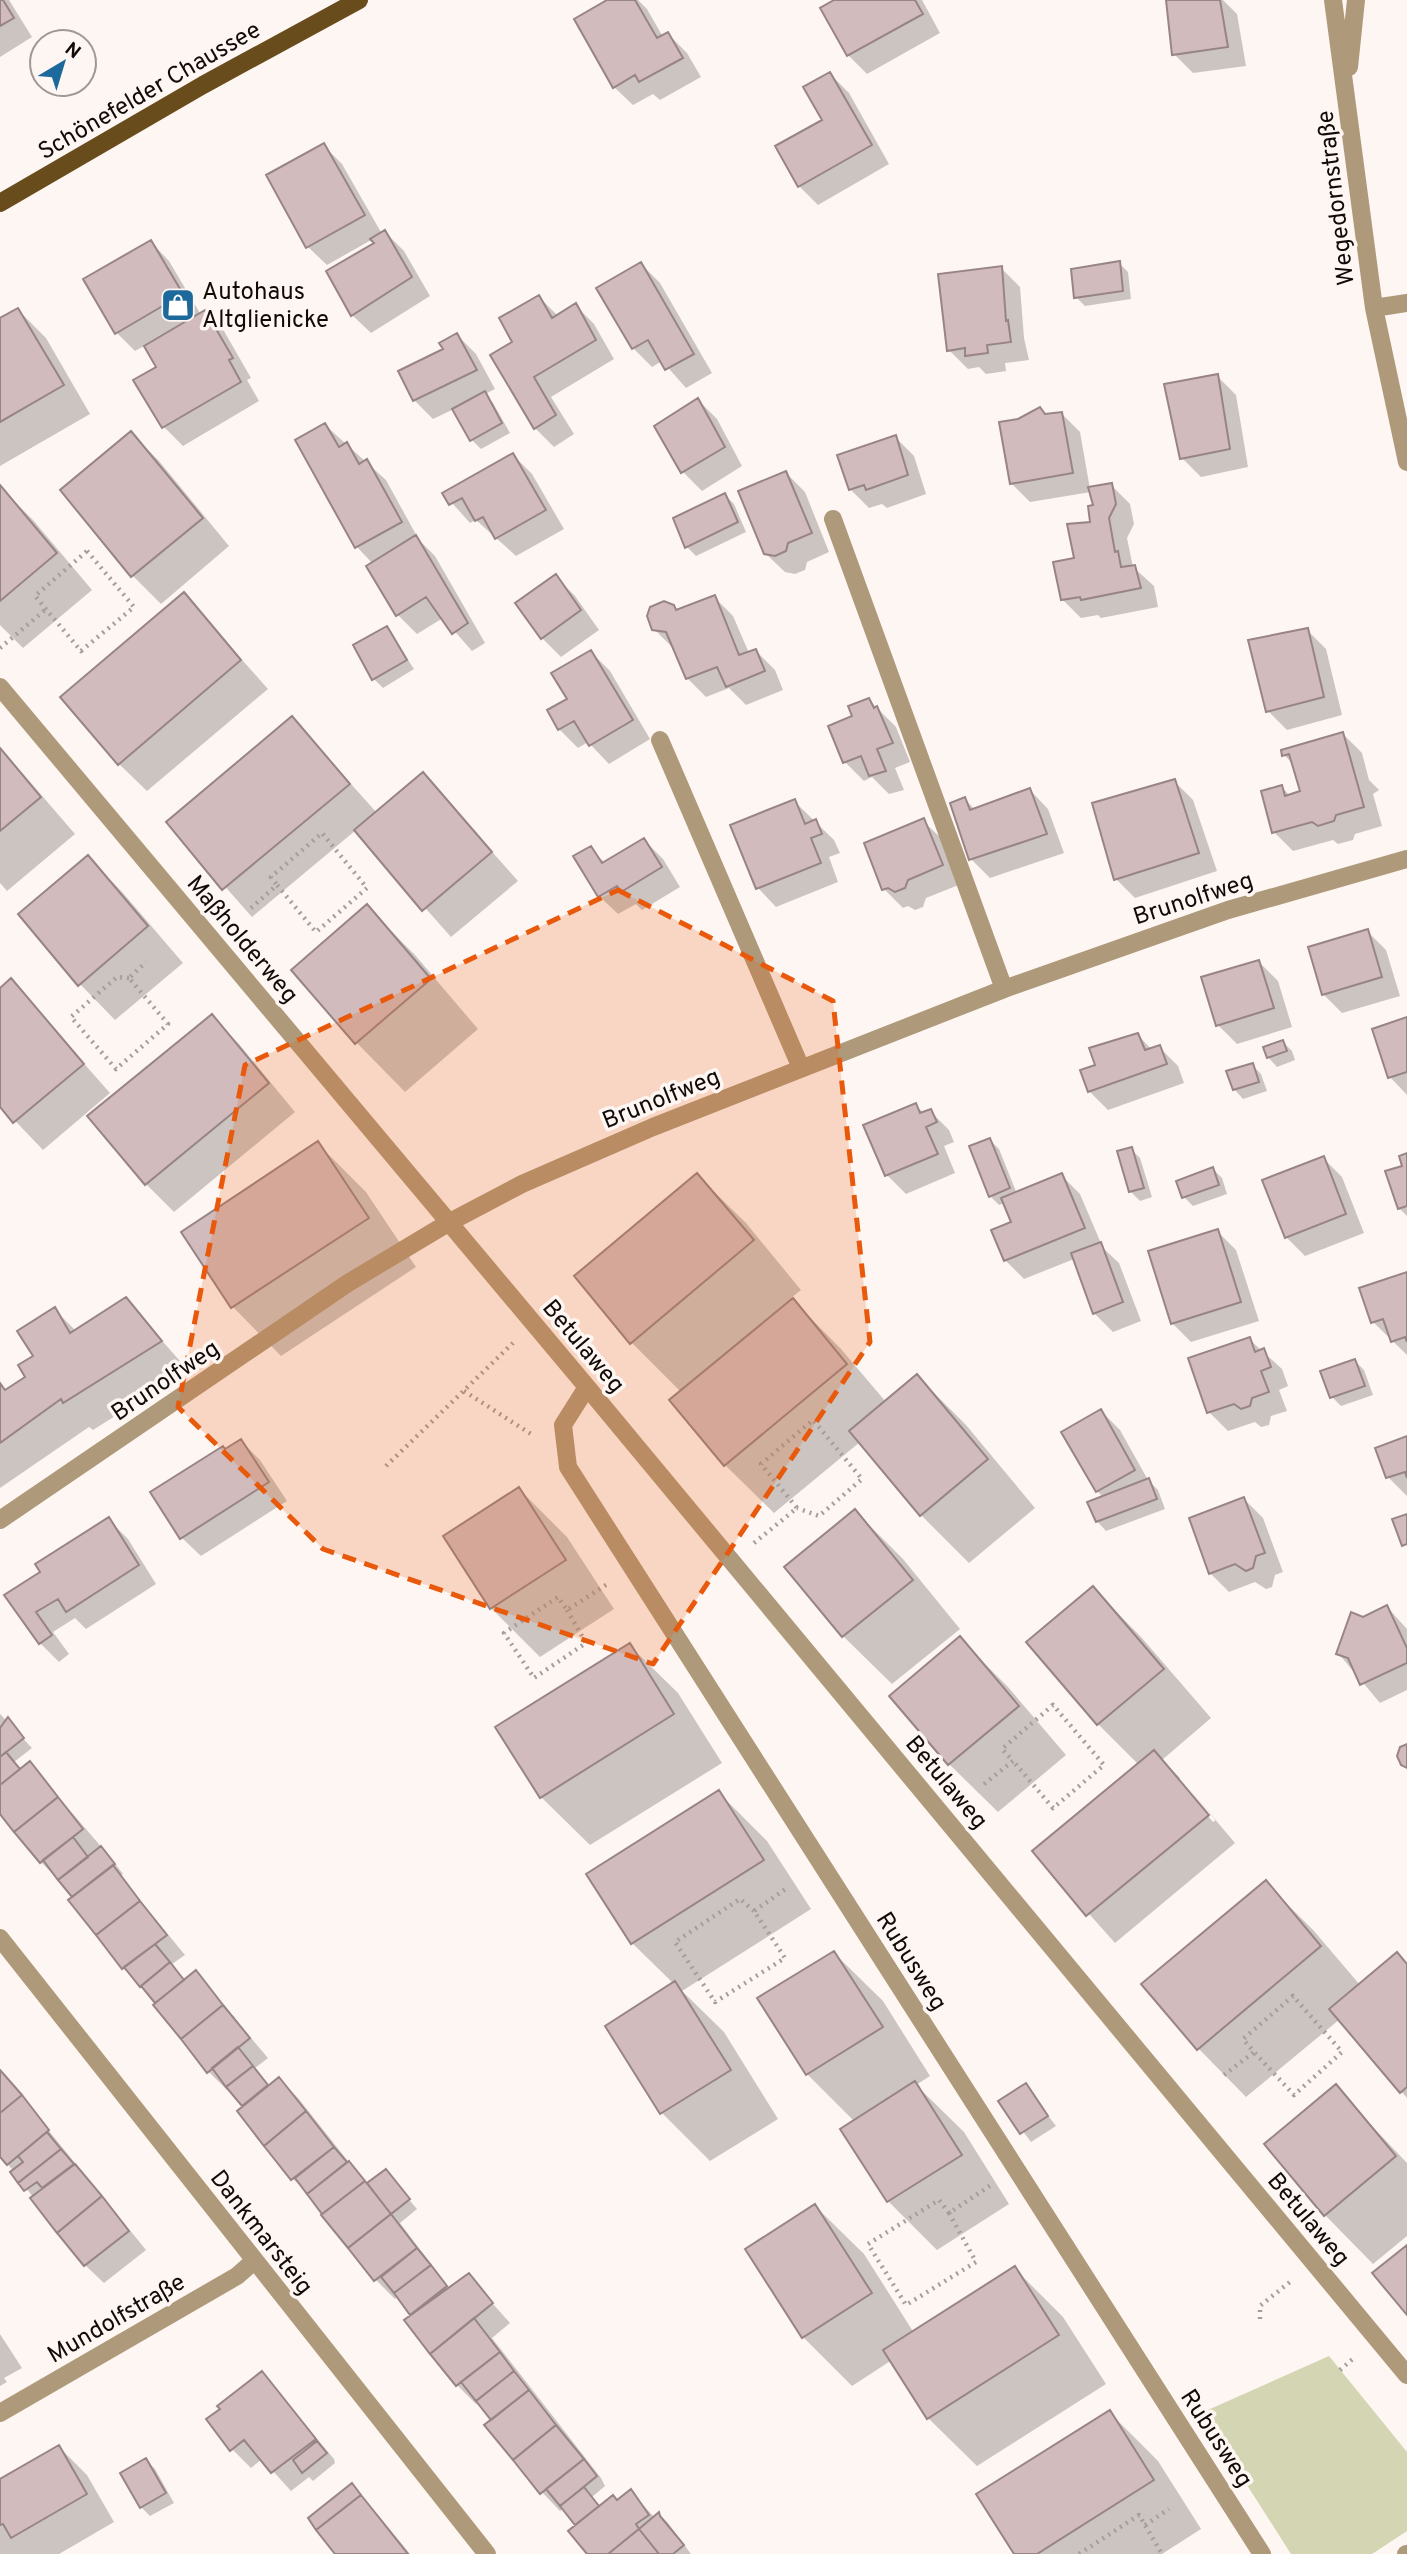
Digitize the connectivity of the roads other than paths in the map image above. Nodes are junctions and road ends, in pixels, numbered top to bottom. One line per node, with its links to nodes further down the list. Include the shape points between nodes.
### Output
1 (359, 0): 5 (main road, Schönefelder Chaussee)
2 (1333, 0): 4 (street, Wegedornstraße)
3 (1356, 0): 4 (street, Wegedornstraße)
4 (1347, 91): 7 (street, Wegedornstraße)
5 (0, 203)
6 (1407, 303): 7 (street)
7 (1374, 308): 8 (street, Wegedornstraße)
8 (1407, 462)
9 (832, 519): 13 (street)
10 (0, 687): 15 (street, Maßholderweg)
11 (660, 740): 14 (street)
12 (1407, 859): 13 (street, Brunolfweg, via 1228,910)
13 (1003, 989): 14 (street, Brunolfweg)
14 (801, 1068): 15 (street, Brunolfweg, via 534,1178)
15 (448, 1223): 16 (street, Betulaweg); 17 (street, Brunolfweg, via 348,1283)
16 (587, 1387): 20 (street, Betulaweg); 23 (street, Rubusweg, via 563,1425 568,1467)
17 (0, 1520)
18 (0, 1938): 19 (street, Dankmarsteig)
19 (254, 2261): 21 (street, Mundolfstraße, via 237,2276); 22 (street, Dankmarsteig)
20 (1407, 2375)
21 (0, 2413)
22 (487, 2554)
23 (1262, 2554)

